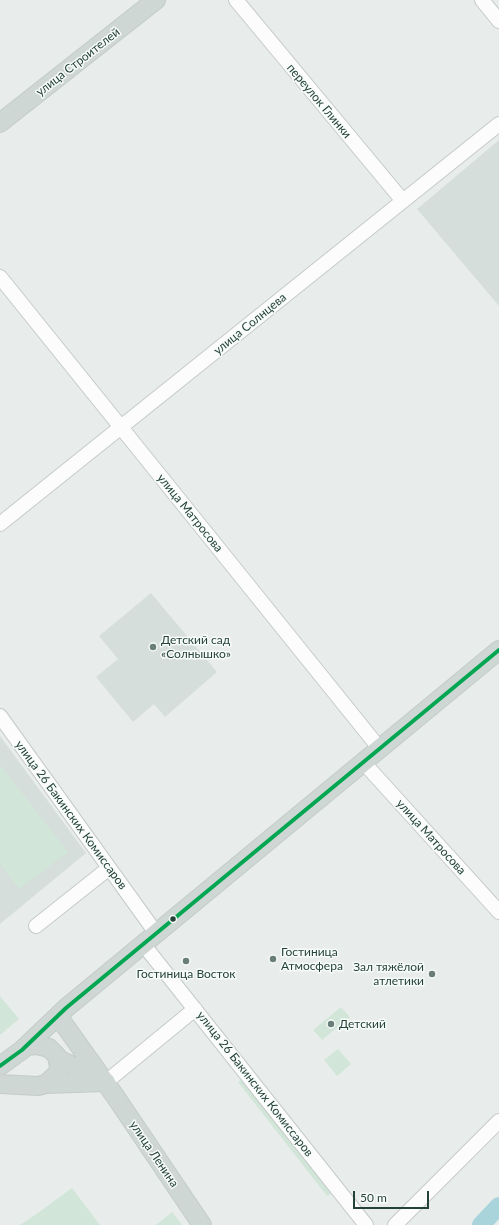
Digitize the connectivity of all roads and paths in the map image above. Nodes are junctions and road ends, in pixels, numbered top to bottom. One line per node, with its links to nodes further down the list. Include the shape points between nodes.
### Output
1 (156, 0): 5 (main road, улица Строителей)
2 (236, 0): 7 (street, переулок Глинки)
3 (482, 0): 4 (street)
4 (499, 21)
5 (0, 124)
6 (499, 124): 7 (street, улица Солнцева)
7 (403, 201): 9 (street, улица Солнцева)
8 (0, 277): 9 (street, улица Матросова)
9 (121, 427): 10 (street, улица Солнцева); 13 (street, улица Матросова)
10 (0, 524)
11 (499, 650): 13 (main road)
12 (0, 716): 15 (street, улица 26 Бакинских Комиссаров)
13 (380, 749): 14 (main road)
14 (364, 763): 16 (street, улица Матросова); 18 (main road)
15 (109, 868): 17 (street); 18 (street, улица 26 Бакинских Комиссаров)
16 (499, 912)
17 (36, 926)
18 (150, 938): 19 (street, улица 26 Бакинских Комиссаров); 20 (main road)
19 (195, 1009): 24 (street); 29 (street, улица 26 Бакинских Комиссаров)
20 (64, 1015): 21 (main road); 22 (main road); 24 (main road, улица Ленина)
21 (24, 1048): 22 (main road, via 43,1046); 23 (main road); 26 (main road, via 18,1062 19,1072 24,1080)
22 (57, 1056): 24 (main road); 26 (main road, via 57,1074)
23 (0, 1066)
24 (106, 1082): 26 (main road); 28 (main road, улица Ленина)
25 (0, 1084): 26 (main road)
26 (38, 1085)
27 (499, 1121): 30 (street)
28 (202, 1225)
29 (366, 1225)
30 (395, 1225)

